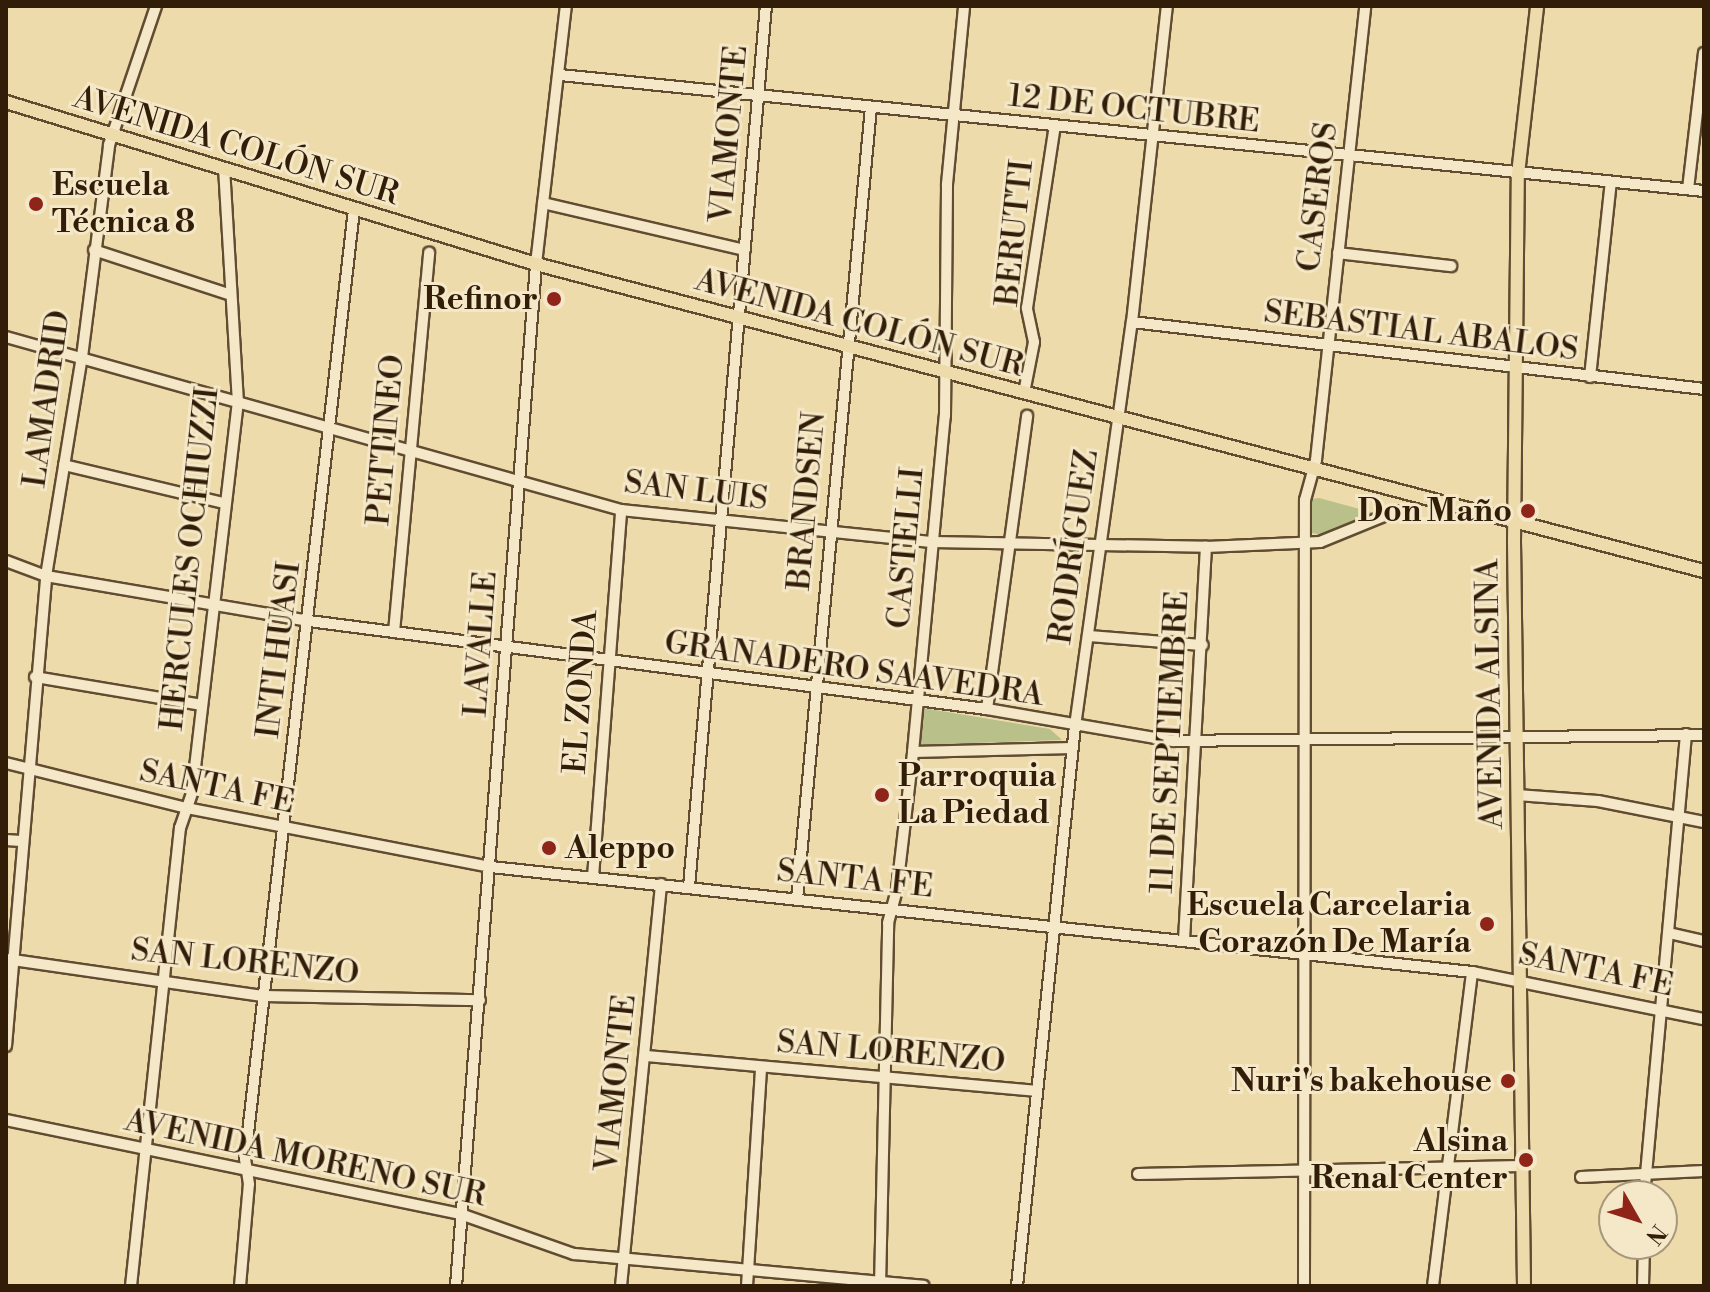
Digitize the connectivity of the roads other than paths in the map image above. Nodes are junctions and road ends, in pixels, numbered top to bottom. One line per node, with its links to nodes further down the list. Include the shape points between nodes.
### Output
1 (156, 6): 15 (street, LAMADRID)
2 (566, 6): 9 (street, LAVALLE)
3 (766, 6): 10 (street, VIAMONTE)
4 (964, 6): 13 (street, CASTELLI)
5 (1167, 6): 16 (street, RODRÍGUEZ)
6 (1365, 6): 17 (street, CASEROS)
7 (1537, 6): 19 (main road, AVENIDA ALSINA)
8 (1704, 53): 21 (street)
9 (560, 75): 10 (street, 12 DE OCTUBRE); 23 (street, LAVALLE)
10 (759, 97): 12 (street, 12 DE OCTUBRE); 26 (street, VIAMONTE)
11 (6, 102): 15 (main road, AVENIDA COLÓN SUR)
12 (871, 108): 13 (street, 12 DE OCTUBRE); 35 (street, BRANDSEN)
13 (954, 116): 14 (street, 12 DE OCTUBRE); 39 (street, CASTELLI, via 944,249)
14 (1055, 126): 16 (street, 12 DE OCTUBRE); 42 (street, BERUTTI, via 1027,308 1034,342)
15 (113, 134): 18 (main road, AVENIDA COLÓN SUR); 25 (street, LAMADRID)
16 (1153, 137): 17 (street, 12 DE OCTUBRE); 33 (street, RODRÍGUEZ)
17 (1349, 157): 19 (street, 12 DE OCTUBRE); 28 (street, CASEROS)
18 (224, 169): 24 (main road, AVENIDA COLÓN SUR); 31 (street, HERCULES OCHIUZZI)
19 (1518, 174): 20 (street, 12 DE OCTUBRE); 38 (main road, AVENIDA ALSINA)
20 (1611, 182): 21 (street, 12 DE OCTUBRE); 40 (street)
21 (1688, 189): 22 (street, 12 DE OCTUBRE)
22 (1704, 191)
23 (543, 203): 26 (street); 29 (street, LAVALLE)
24 (354, 210): 29 (main road, AVENIDA COLÓN SUR); 46 (street, INTI HUASI)
25 (94, 250): 31 (street); 37 (street, LAMADRID)
26 (745, 250): 32 (street, VIAMONTE)
27 (429, 253): 47 (street, PETTINEO)
28 (1338, 253): 30 (street); 36 (street, CASEROS)
29 (536, 264): 32 (main road, AVENIDA COLÓN SUR); 50 (street, LAVALLE)
30 (1451, 266)
31 (228, 294): 43 (street, HERCULES OCHIUZZI)
32 (740, 318): 35 (main road, AVENIDA COLÓN SUR); 54 (street, VIAMONTE)
33 (1132, 322): 36 (street, SEBASTIAL ABALOS); 45 (street, RODRÍGUEZ)
34 (6, 337): 37 (street, SAN LUIS)
35 (844, 346): 39 (main road, AVENIDA COLÓN SUR); 56 (street, BRANDSEN)
36 (1326, 348): 38 (street, SEBASTIAL ABALOS); 49 (street, CASEROS)
37 (82, 357): 43 (street, SAN LUIS); 48 (street, LAMADRID)
38 (1517, 369): 40 (street, SEBASTIAL ABALOS); 55 (main road, AVENIDA ALSINA)
39 (946, 372): 42 (main road, AVENIDA COLÓN SUR); 57 (street, CASTELLI)
40 (1590, 377): 41 (street, SEBASTIAL ABALOS)
41 (1704, 389)
42 (1024, 393): 45 (main road, AVENIDA COLÓN SUR)
43 (238, 403): 46 (street, SAN LUIS); 51 (street, HERCULES OCHIUZZI)
44 (1027, 416): 58 (street)
45 (1119, 420): 49 (main road, AVENIDA COLÓN SUR); 60 (street, RODRÍGUEZ)
46 (330, 428): 47 (street, SAN LUIS); 66 (street, INTI HUASI)
47 (411, 452): 50 (street, SAN LUIS); 67 (street, PETTINEO)
48 (64, 465): 51 (street); 64 (street, LAMADRID)
49 (1313, 469): 55 (main road, AVENIDA COLÓN SUR); 59 (street, CASEROS, via 1306,487)
50 (519, 482): 52 (street, SAN LUIS); 70 (street, LAVALLE)
51 (224, 503): 65 (street, HERCULES OCHIUZZI)
52 (621, 510): 54 (street, SAN LUIS); 71 (street, EL ZONDA)
53 (1396, 511): 59 (street, SAN LUIS, via 1330,540)
54 (724, 521): 56 (street, SAN LUIS); 72 (street, VIAMONTE)
55 (1514, 522): 63 (main road, AVENIDA COLÓN SUR); 80 (main road, AVENIDA ALSINA)
56 (832, 532): 57 (street, SAN LUIS); 74 (street, BRANDSEN)
57 (933, 542): 58 (street, SAN LUIS); 75 (street, CASTELLI)
58 (1009, 544): 60 (street, SAN LUIS); 77 (street)
59 (1303, 544): 61 (street, SAN LUIS); 82 (street, CASEROS)
60 (1098, 546): 61 (street, SAN LUIS); 68 (street, RODRÍGUEZ)
61 (1206, 547): 69 (street, 11 DE SEPTIEMBRE)
62 (6, 561): 64 (street, GRANADERO SAAVEDRA)
63 (1704, 571)
64 (46, 576): 65 (street, GRANADERO SAAVEDRA); 73 (street, LAMADRID)
65 (213, 605): 66 (street, GRANADERO SAAVEDRA); 76 (street, HERCULES OCHIUZZI)
66 (309, 621): 67 (street, GRANADERO SAAVEDRA); 92 (street, INTI HUASI)
67 (394, 632): 70 (street, GRANADERO SAAVEDRA)
68 (1088, 636): 69 (street); 78 (street, RODRÍGUEZ)
69 (1203, 645): 83 (street, 11 DE SEPTIEMBRE)
70 (507, 648): 71 (street, GRANADERO SAAVEDRA); 95 (street, LAVALLE)
71 (609, 663): 72 (street, GRANADERO SAAVEDRA); 96 (street, EL ZONDA)
72 (709, 675): 74 (street, GRANADERO SAAVEDRA); 98 (street, VIAMONTE)
73 (35, 677): 76 (street); 87 (street, LAMADRID)
74 (816, 688): 75 (street, GRANADERO SAAVEDRA); 99 (street, BRANDSEN)
75 (918, 702): 77 (street, GRANADERO SAAVEDRA); 85 (street, CASTELLI)
76 (202, 705): 89 (street, HERCULES OCHIUZZI)
77 (987, 709): 78 (street, GRANADERO SAAVEDRA)
78 (1075, 726): 83 (street, GRANADERO SAAVEDRA); 84 (street, RODRÍGUEZ)
79 (1686, 734): 80 (street, GRANADERO SAAVEDRA); 81 (street, GRANADERO SAAVEDRA); 90 (street)
80 (1516, 735): 82 (street, GRANADERO SAAVEDRA); 88 (main road, AVENIDA ALSINA)
81 (1704, 735)
82 (1304, 741): 83 (street, GRANADERO SAAVEDRA); 105 (street, CASEROS)
83 (1199, 743): 103 (street, 11 DE SEPTIEMBRE)
84 (1072, 748): 85 (street, GRANADERO SAAVEDRA); 101 (street, RODRÍGUEZ)
85 (913, 752): 100 (street, CASTELLI)
86 (6, 763): 87 (street, SANTA FE)
87 (27, 771): 89 (street, SANTA FE); 94 (street, LAMADRID)
88 (1517, 795): 90 (street, via 1598,801); 108 (main road, AVENIDA ALSINA)
89 (187, 808): 92 (street, SANTA FE); 109 (street, HERCULES OCHIUZZI, via 180,828)
90 (1678, 817): 91 (street); 102 (street)
91 (1704, 822)
92 (284, 829): 95 (street, SANTA FE); 110 (street, INTI HUASI)
93 (6, 840): 94 (street)
94 (21, 841): 106 (street, LAMADRID)
95 (491, 867): 96 (street, SANTA FE); 111 (street, LAVALLE)
96 (593, 877): 97 (street, SANTA FE)
97 (661, 884): 98 (street, SANTA FE); 115 (street, VIAMONTE)
98 (689, 887): 99 (street, SANTA FE)
99 (797, 899): 100 (street, SANTA FE)
100 (891, 910): 101 (street, SANTA FE); 117 (street, CASTELLI)
101 (1052, 927): 103 (street, SANTA FE); 118 (street, RODRÍGUEZ)
102 (1669, 933): 104 (street); 112 (street)
103 (1184, 940): 105 (street, SANTA FE)
104 (1704, 941)
105 (1302, 953): 107 (street, SANTA FE); 126 (street, CASEROS)
106 (10, 960): 109 (street, SAN LORENZO); 114 (street, LAMADRID)
107 (1472, 972): 108 (street, SANTA FE); 123 (street)
108 (1518, 978): 112 (street, SANTA FE); 121 (main road, AVENIDA ALSINA)
109 (165, 983): 110 (street, SAN LORENZO); 120 (street, HERCULES OCHIUZZI)
110 (264, 996): 111 (street, SAN LORENZO); 122 (street, INTI HUASI)
111 (480, 1000): 130 (street, LAVALLE)
112 (1659, 1010): 113 (street, SANTA FE); 127 (street)
113 (1704, 1019)
114 (6, 1046)
115 (646, 1056): 116 (street, SAN LORENZO); 131 (street, VIAMONTE)
116 (761, 1067): 117 (street, SAN LORENZO); 133 (street)
117 (884, 1077): 118 (street, SAN LORENZO); 134 (street, CASTELLI)
118 (1035, 1091): 141 (street, RODRÍGUEZ)
119 (6, 1120): 120 (street, AVENIDA MORENO SUR)
120 (149, 1149): 122 (street, AVENIDA MORENO SUR); 135 (street, HERCULES OCHIUZZI)
121 (1521, 1166): 123 (street); 144 (main road, AVENIDA ALSINA)
122 (247, 1169): 130 (street, AVENIDA MORENO SUR); 136 (street, INTI HUASI)
123 (1450, 1170): 126 (street); 143 (street)
124 (1704, 1171): 127 (street)
125 (1138, 1174): 126 (street)
126 (1301, 1174): 142 (street, CASEROS)
127 (1645, 1174): 128 (street); 129 (street)
128 (1581, 1177)
129 (1645, 1180)
130 (463, 1215): 131 (street, AVENIDA MORENO SUR, via 562,1251); 137 (street, LAVALLE)
131 (624, 1259): 133 (street, AVENIDA MORENO SUR); 138 (street, VIAMONTE)
132 (1644, 1260): 145 (street)
133 (748, 1271): 134 (street, AVENIDA MORENO SUR); 139 (street)
134 (880, 1284): 140 (street, AVENIDA MORENO SUR)
135 (131, 1286)
136 (240, 1286)
137 (456, 1286)
138 (621, 1286)
139 (747, 1286)
140 (924, 1286)
141 (1017, 1286)
142 (1304, 1286)
143 (1433, 1286)
144 (1524, 1286)
145 (1643, 1286)

